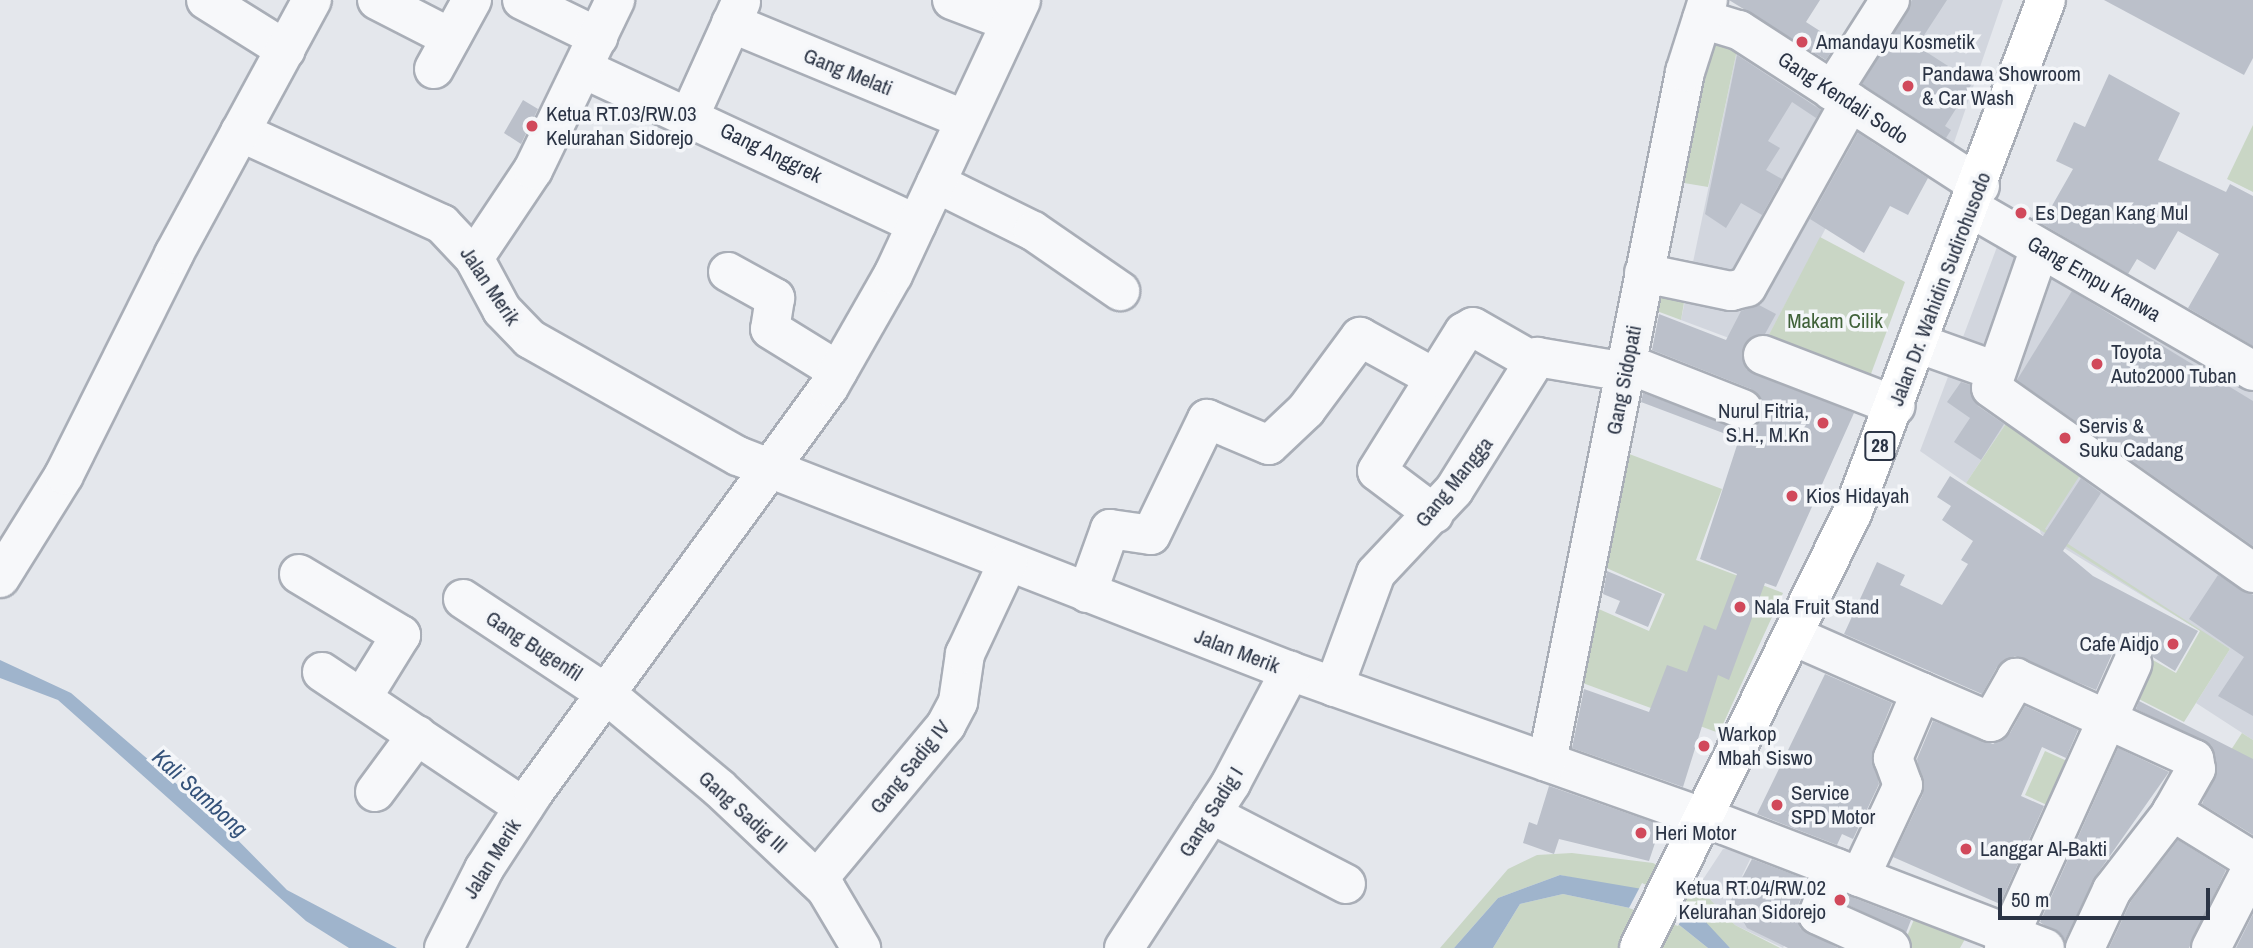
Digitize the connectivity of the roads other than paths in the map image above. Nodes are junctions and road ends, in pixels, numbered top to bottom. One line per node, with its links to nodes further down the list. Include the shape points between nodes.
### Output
1 (206, 0): 13 (street)
2 (312, 0): 13 (street)
3 (377, 0): 4 (street, via 442,53)
4 (472, 0)
5 (522, 0): 14 (street, Gang Anggrek)
6 (615, 0): 14 (street)
7 (952, 0): 11 (street)
8 (1890, 0): 15 (street)
9 (2046, 0): 20 (highway, Jalan Dr. Wahidin Sudirohusodo / 28)
10 (1705, 10): 15 (street, Gang Kendali Sodo); 25 (street, Gang Sidopati, via 1685,72)
11 (1015, 11): 17 (street, Jalan Merik)
12 (737, 12): 16 (street); 17 (street, Gang Melati)
13 (286, 50): 18 (street)
14 (591, 53): 16 (street, Gang Anggrek); 22 (street, via 533,170)
15 (1841, 97): 20 (street, Gang Kendali Sodo); 25 (street, via 1746,287 1731,291)
16 (690, 115): 21 (street, Gang Anggrek)
17 (965, 120): 19 (street, Jalan Merik)
18 (240, 132): 22 (street, Jalan Merik, via 428,215); 42 (street, via 64,475)
19 (936, 183): 21 (street, Jalan Merik); 26 (street, via 1033,231)
20 (1975, 197): 27 (highway, Jalan Dr. Wahidin Sudirohusodo / 28); 33 (street, Gang Empu Kanwa)
21 (917, 224): 32 (street, Jalan Merik)
22 (474, 258): 37 (street, Jalan Merik, via 502,310 530,339)
23 (2035, 262): 31 (street)
24 (728, 272): 32 (street, via 775,298 770,329)
25 (1644, 274): 30 (street, Gang Sidopati)
26 (1120, 291)
27 (1920, 344): 31 (street); 35 (highway, Jalan Dr. Wahidin Sudirohusodo / 28)
28 (1763, 355): 35 (street)
29 (1534, 362): 30 (street, via 1550,355); 34 (street, via 1470,327); 38 (street, Gang Mangga, via 1495,432)
30 (1627, 368): 36 (street); 55 (street, Gang Sidopati)
31 (1993, 370): 39 (street, via 1994,391)
32 (838, 371): 37 (street, Jalan Merik)
33 (2253, 371)
34 (1436, 378): 38 (street, via 1377,474); 43 (street, via 1357,337 1306,410 1271,444 1207,419 1151,535 1110,529)
35 (1896, 406): 45 (highway, Jalan Dr. Wahidin Sudirohusodo / 28)
36 (1743, 409)
37 (773, 471): 40 (street, Jalan Merik); 51 (street, Jalan Merik)
38 (1434, 513): 49 (street, Gang Mangga, via 1376,573)
39 (2248, 558)
40 (1008, 562): 43 (street, Jalan Merik); 63 (street, Gang Sadig IV, via 965,654 958,702 946,725)
41 (299, 574): 52 (street, via 401,635)
42 (0, 578)
43 (1087, 593): 48 (street, Jalan Merik)
44 (463, 599): 51 (street, Gang Bugenfil)
45 (1796, 636): 50 (street); 60 (highway, Jalan Dr. Wahidin Sudirohusodo / 28)
46 (2132, 664): 53 (street)
47 (322, 671): 52 (street)
48 (1290, 671): 49 (street, Jalan Merik); 59 (street, Gang Sadig I)
49 (1334, 687): 55 (street, Jalan Merik)
50 (1921, 692): 53 (street, via 1991,722 2016,678); 62 (street, via 1893,758 1904,783)
51 (605, 693): 57 (street, Jalan Merik); 63 (street, Gang Sadig III)
52 (362, 698): 54 (street)
53 (2105, 720): 58 (street, via 2194,759 2196,769); 65 (street)
54 (417, 735): 56 (street); 57 (street)
55 (1547, 762): 60 (street, Jalan Merik)
56 (375, 792)
57 (524, 807): 66 (street, Jalan Merik)
58 (2172, 811): 61 (street); 72 (street, via 2112,890)
59 (1211, 814): 64 (street); 68 (street, Gang Sadig I)
60 (1706, 818): 62 (street, Jalan Merik); 69 (highway, Jalan Dr. Wahidin Sudirohusodo / 28)
61 (2253, 863): 73 (street)
62 (1848, 873): 65 (street, Jalan Merik); 70 (street, via 1818,915)
63 (817, 880): 67 (street, Gang Sadig III, via 842,908)
64 (1346, 884)
65 (2006, 941): 71 (street, Jalan Merik)
66 (444, 948)
67 (861, 948)
68 (1124, 948)
69 (1639, 948)
70 (1891, 948)
71 (2045, 948)
72 (2085, 948)
73 (2211, 948)

